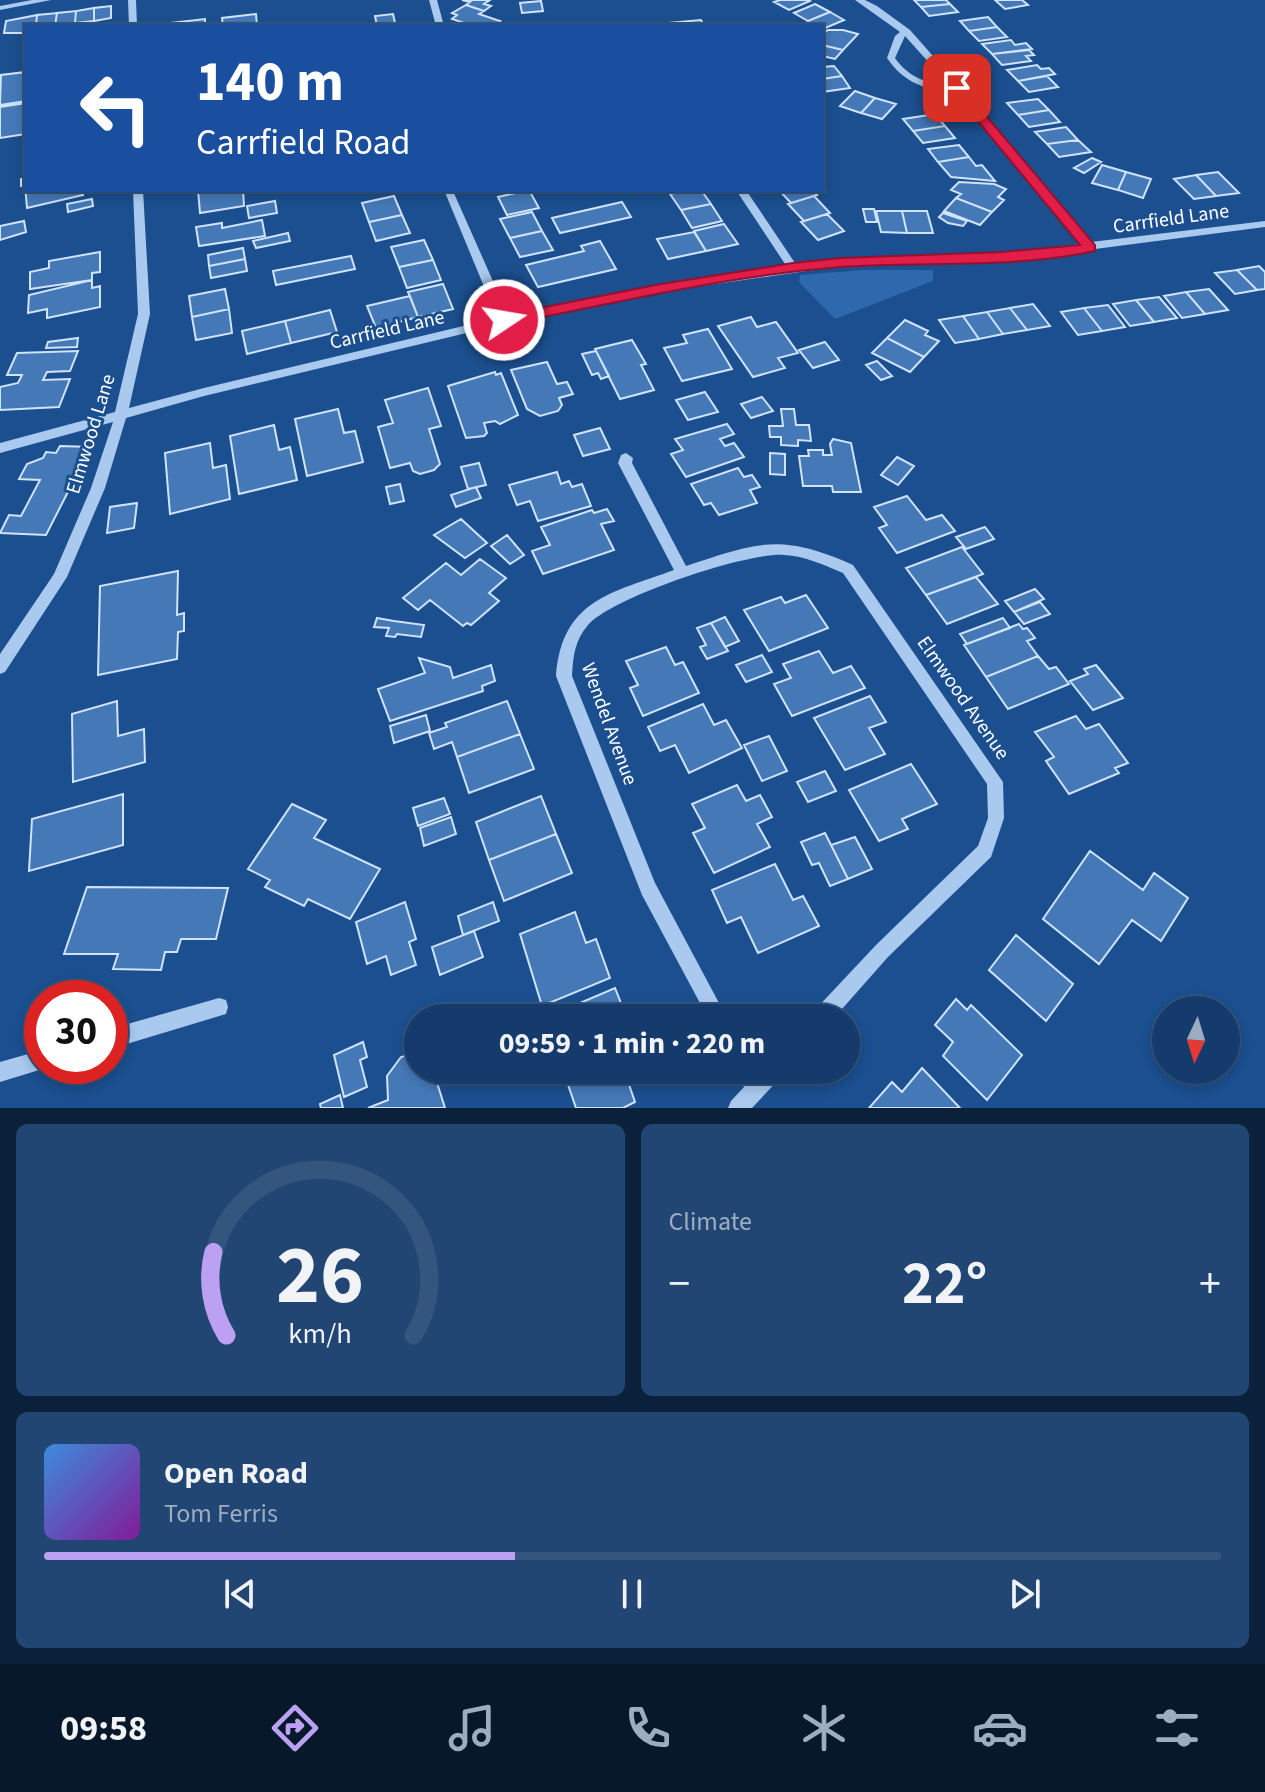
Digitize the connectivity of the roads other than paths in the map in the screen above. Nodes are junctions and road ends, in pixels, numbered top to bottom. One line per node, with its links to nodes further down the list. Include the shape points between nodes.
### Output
1 (47, 0): 5 (street)
2 (132, 0): 6 (street)
3 (433, 0): 7 (street)
4 (859, 0): 8 (street)
5 (0, 8)
6 (133, 24)
7 (439, 24)
8 (907, 32): 9 (street); 9 (street, via 899,36 891,58 897,69 912,80)
9 (957, 88): 14 (street)
10 (138, 192): 17 (street, Elmwood Lane, via 144,314)
11 (448, 192): 16 (street)
12 (742, 192): 15 (street)
13 (1265, 224): 14 (street, Carrfield Lane)
14 (1090, 248): 15 (street, Carrfield Lane)
15 (793, 268): 16 (street, Carrfield Lane)
16 (504, 320): 17 (street, Carrfield Lane)
17 (121, 415): 18 (street, Carrfield Lane); 21 (street, Elmwood Lane, via 98,488 60,577)
18 (0, 448)
19 (626, 458): 20 (street)
20 (683, 573): 22 (street, Wendel Avenue, via 594,608 575,628 563,653 564,676 648,889); 23 (street, Elmwood Avenue, via 755,549 782,547 819,555 848,569 995,782 996,818 985,851)
21 (0, 667)
22 (710, 1004)
23 (834, 1004)
24 (219, 1007): 25 (street)
25 (128, 1034)
26 (24, 1065): 27 (street)
27 (0, 1072)
28 (753, 1084): 30 (street)
29 (761, 1084): 30 (street)
30 (756, 1089): 31 (street)
31 (738, 1108)

